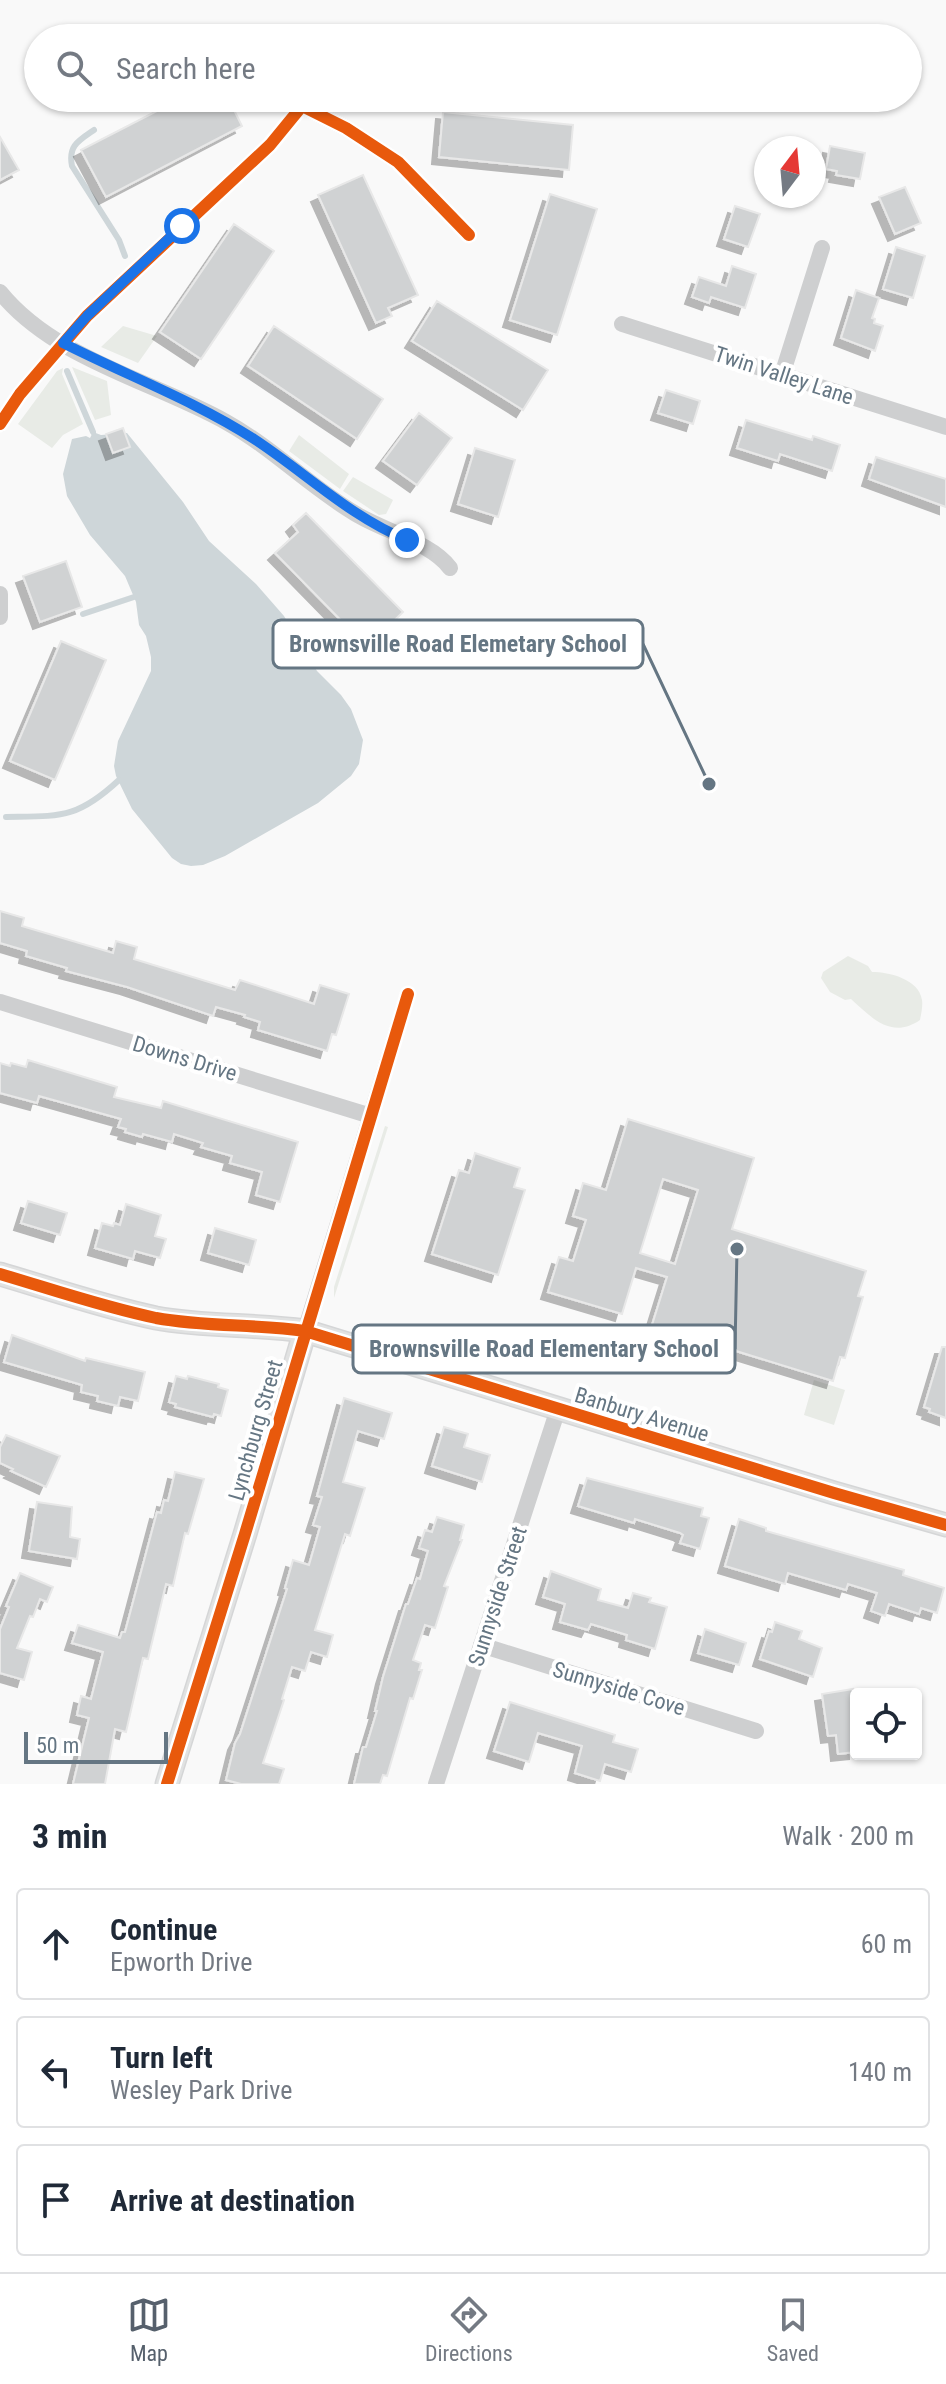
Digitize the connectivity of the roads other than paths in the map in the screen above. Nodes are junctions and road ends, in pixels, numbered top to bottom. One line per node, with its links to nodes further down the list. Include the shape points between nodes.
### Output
1 (297, 112): 7 (street, via 270,145)
2 (314, 112): 3 (street, via 398,162)
3 (469, 235)
4 (822, 248): 8 (street)
5 (0, 292): 7 (street, via 25,319)
6 (622, 324): 8 (street, Twin Valley Lane)
7 (63, 343): 9 (street); 11 (street, via 227,423 353,512 433,551)
8 (782, 375): 10 (street, Twin Valley Lane)
9 (0, 424)
10 (946, 427)
11 (450, 568)
12 (0, 594): 13 (street)
13 (0, 617)
14 (408, 994): 16 (street, Lynchburg Street)
15 (0, 1002): 16 (street, Downs Drive)
16 (371, 1116): 18 (street, Lynchburg Street)
17 (0, 1274): 18 (street, Banbury Avenue, via 157,1318)
18 (305, 1331): 19 (street, Banbury Avenue); 23 (street, Lynchburg Street)
19 (558, 1409): 20 (street, Banbury Avenue); 21 (street, Sunnyside Street)
20 (946, 1525)
21 (481, 1645): 22 (street, Sunnyside Cove); 24 (street, Sunnyside Street)
22 (756, 1731)
23 (167, 1784)
24 (436, 1784)

